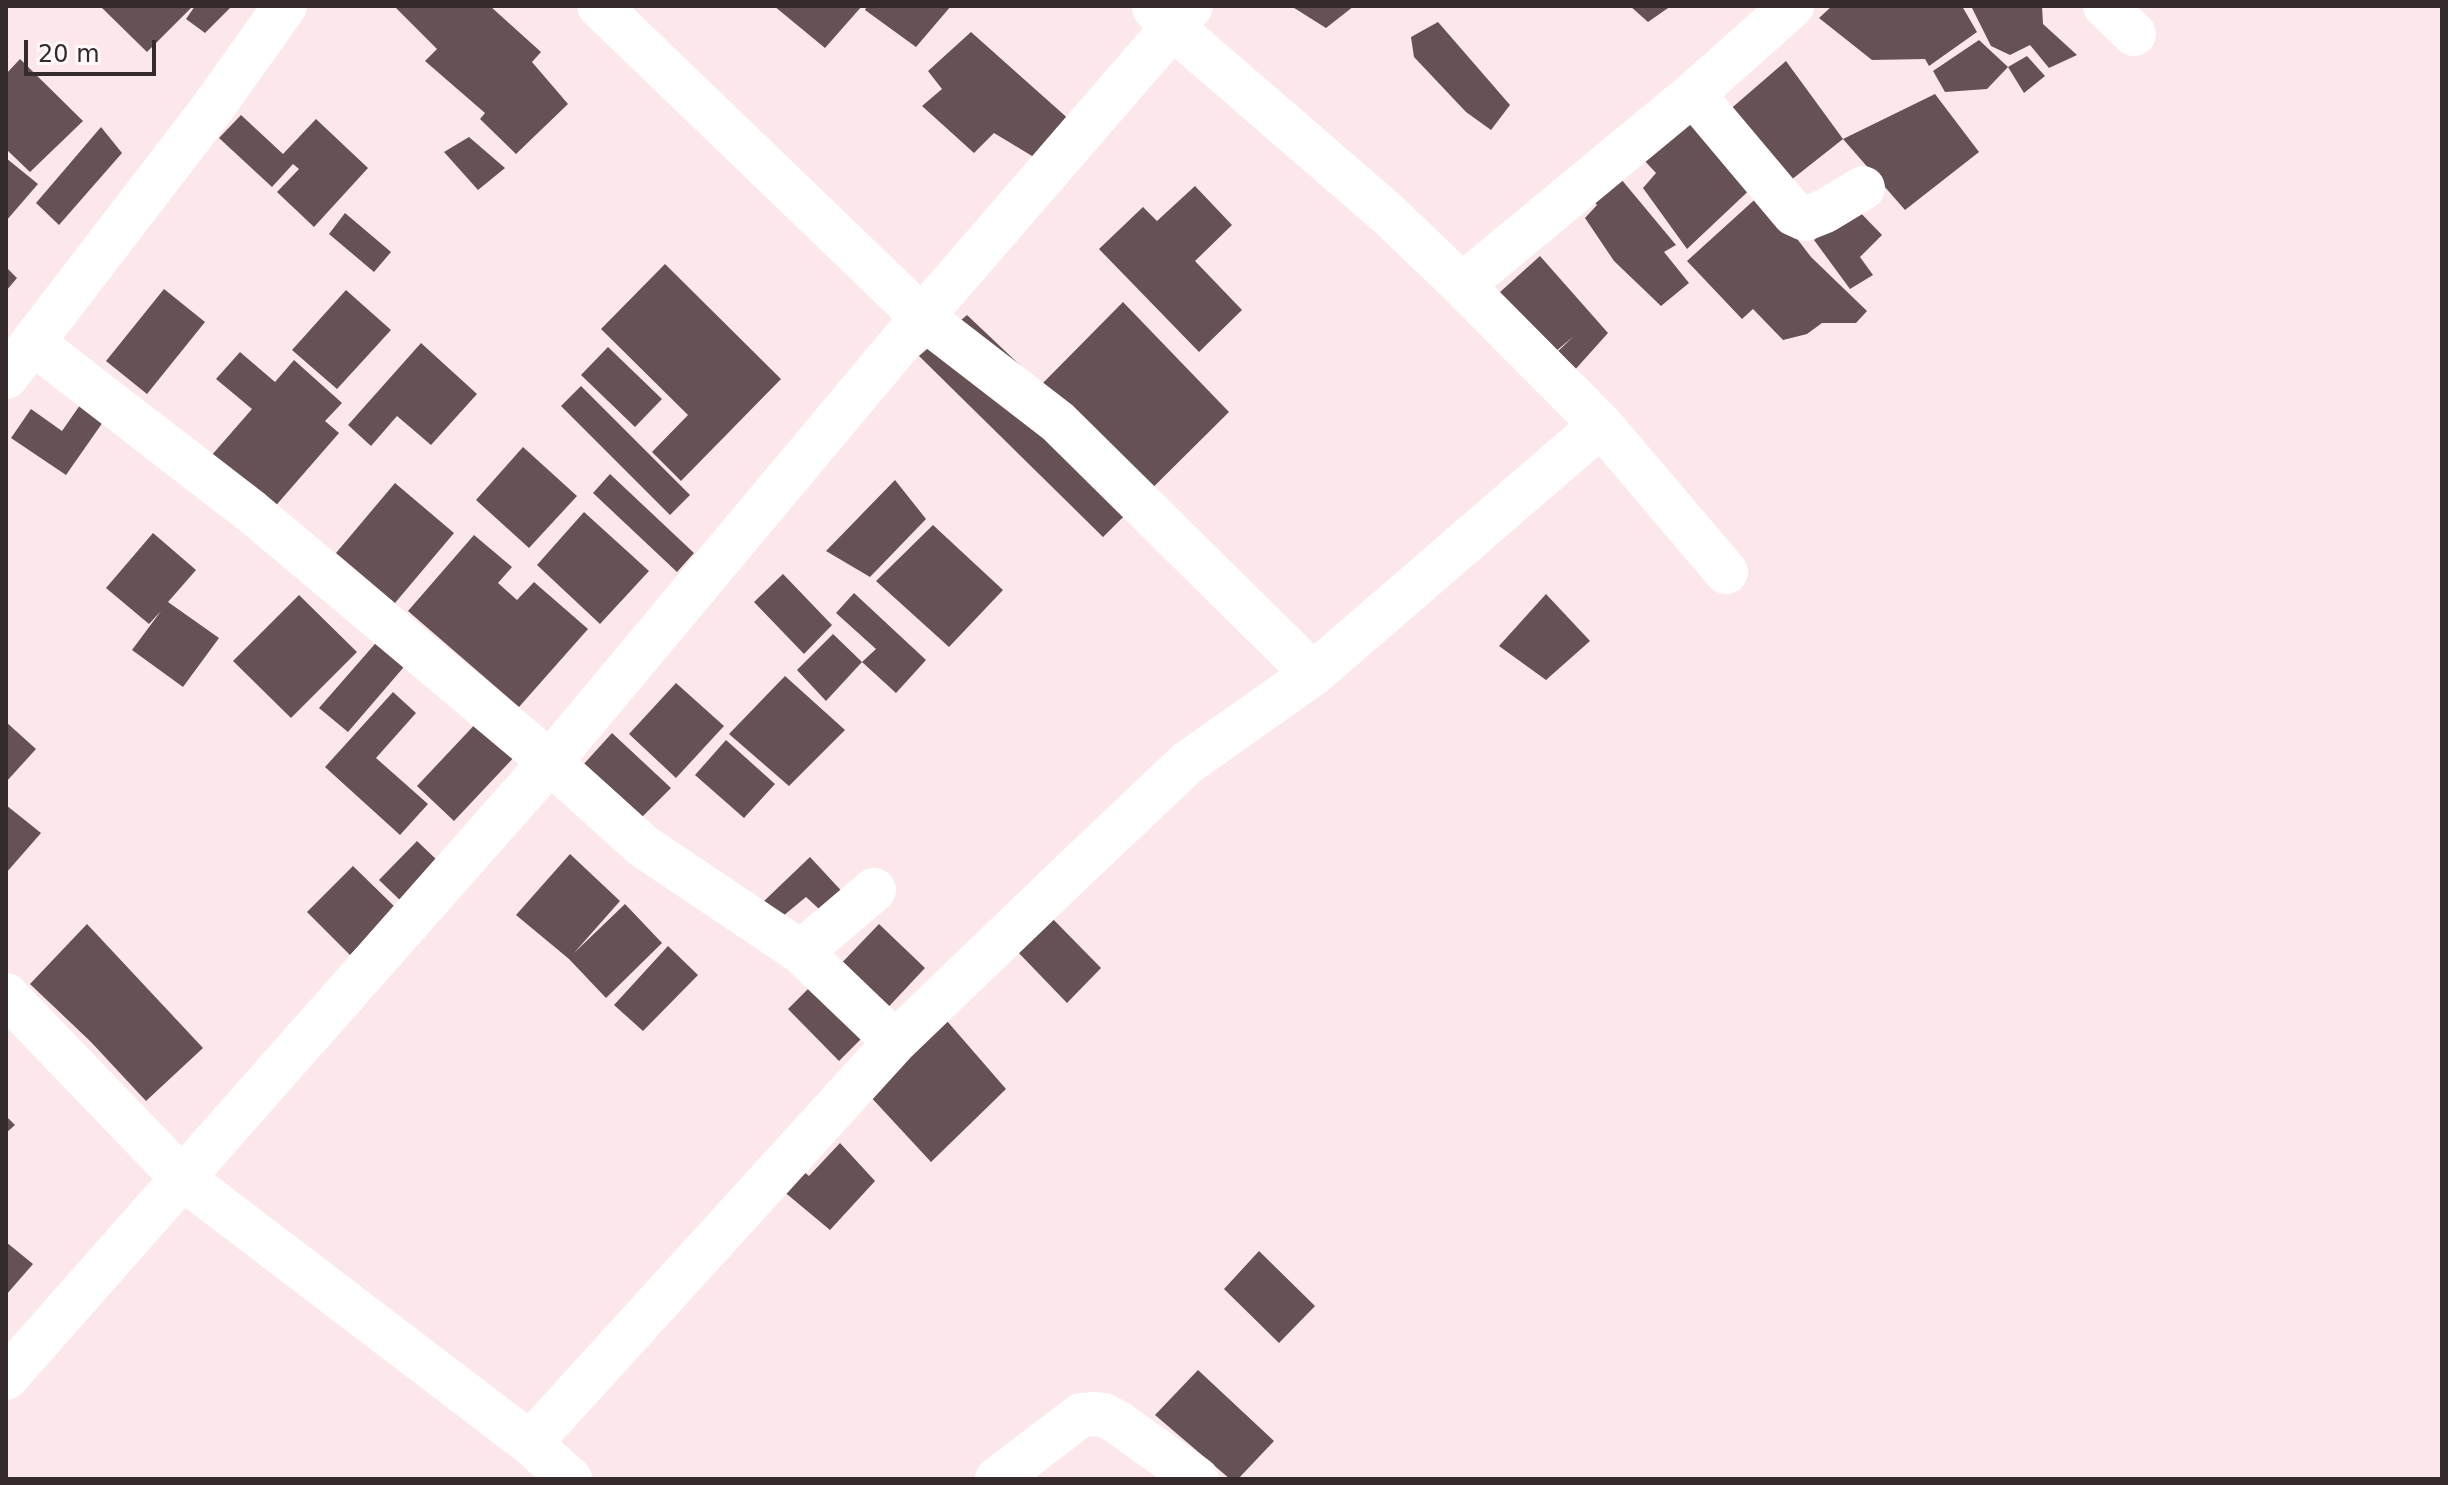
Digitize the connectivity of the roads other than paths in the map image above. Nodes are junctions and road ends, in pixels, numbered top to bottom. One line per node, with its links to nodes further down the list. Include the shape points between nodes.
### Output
1 (285, 6): 9 (street)
2 (599, 6): 8 (street)
3 (1792, 6): 5 (street)
4 (1172, 13): 7 (street); 8 (street)
5 (1693, 94): 6 (street, via 1794,214 1805,219); 7 (street)
6 (1863, 188)
7 (1462, 285): 11 (street)
8 (922, 317): 13 (street, via 1058,422); 14 (street)
9 (33, 343): 10 (street); 14 (street, via 252,512)
10 (6, 377)
11 (1601, 425): 12 (street); 13 (street)
12 (1726, 572)
13 (1313, 674): 18 (street, via 1187,763)
14 (550, 762): 16 (street, via 643,846); 19 (street)
15 (874, 890): 16 (street)
16 (801, 952): 18 (street)
17 (6, 995): 19 (street)
18 (895, 1042): 21 (street)
19 (181, 1177): 20 (street); 21 (street)
20 (6, 1378)
21 (530, 1443): 22 (street)
22 (570, 1479)
23 (997, 1479): 24 (street, via 1081,1415 1096,1414 1117,1422)
24 (1197, 1479)

